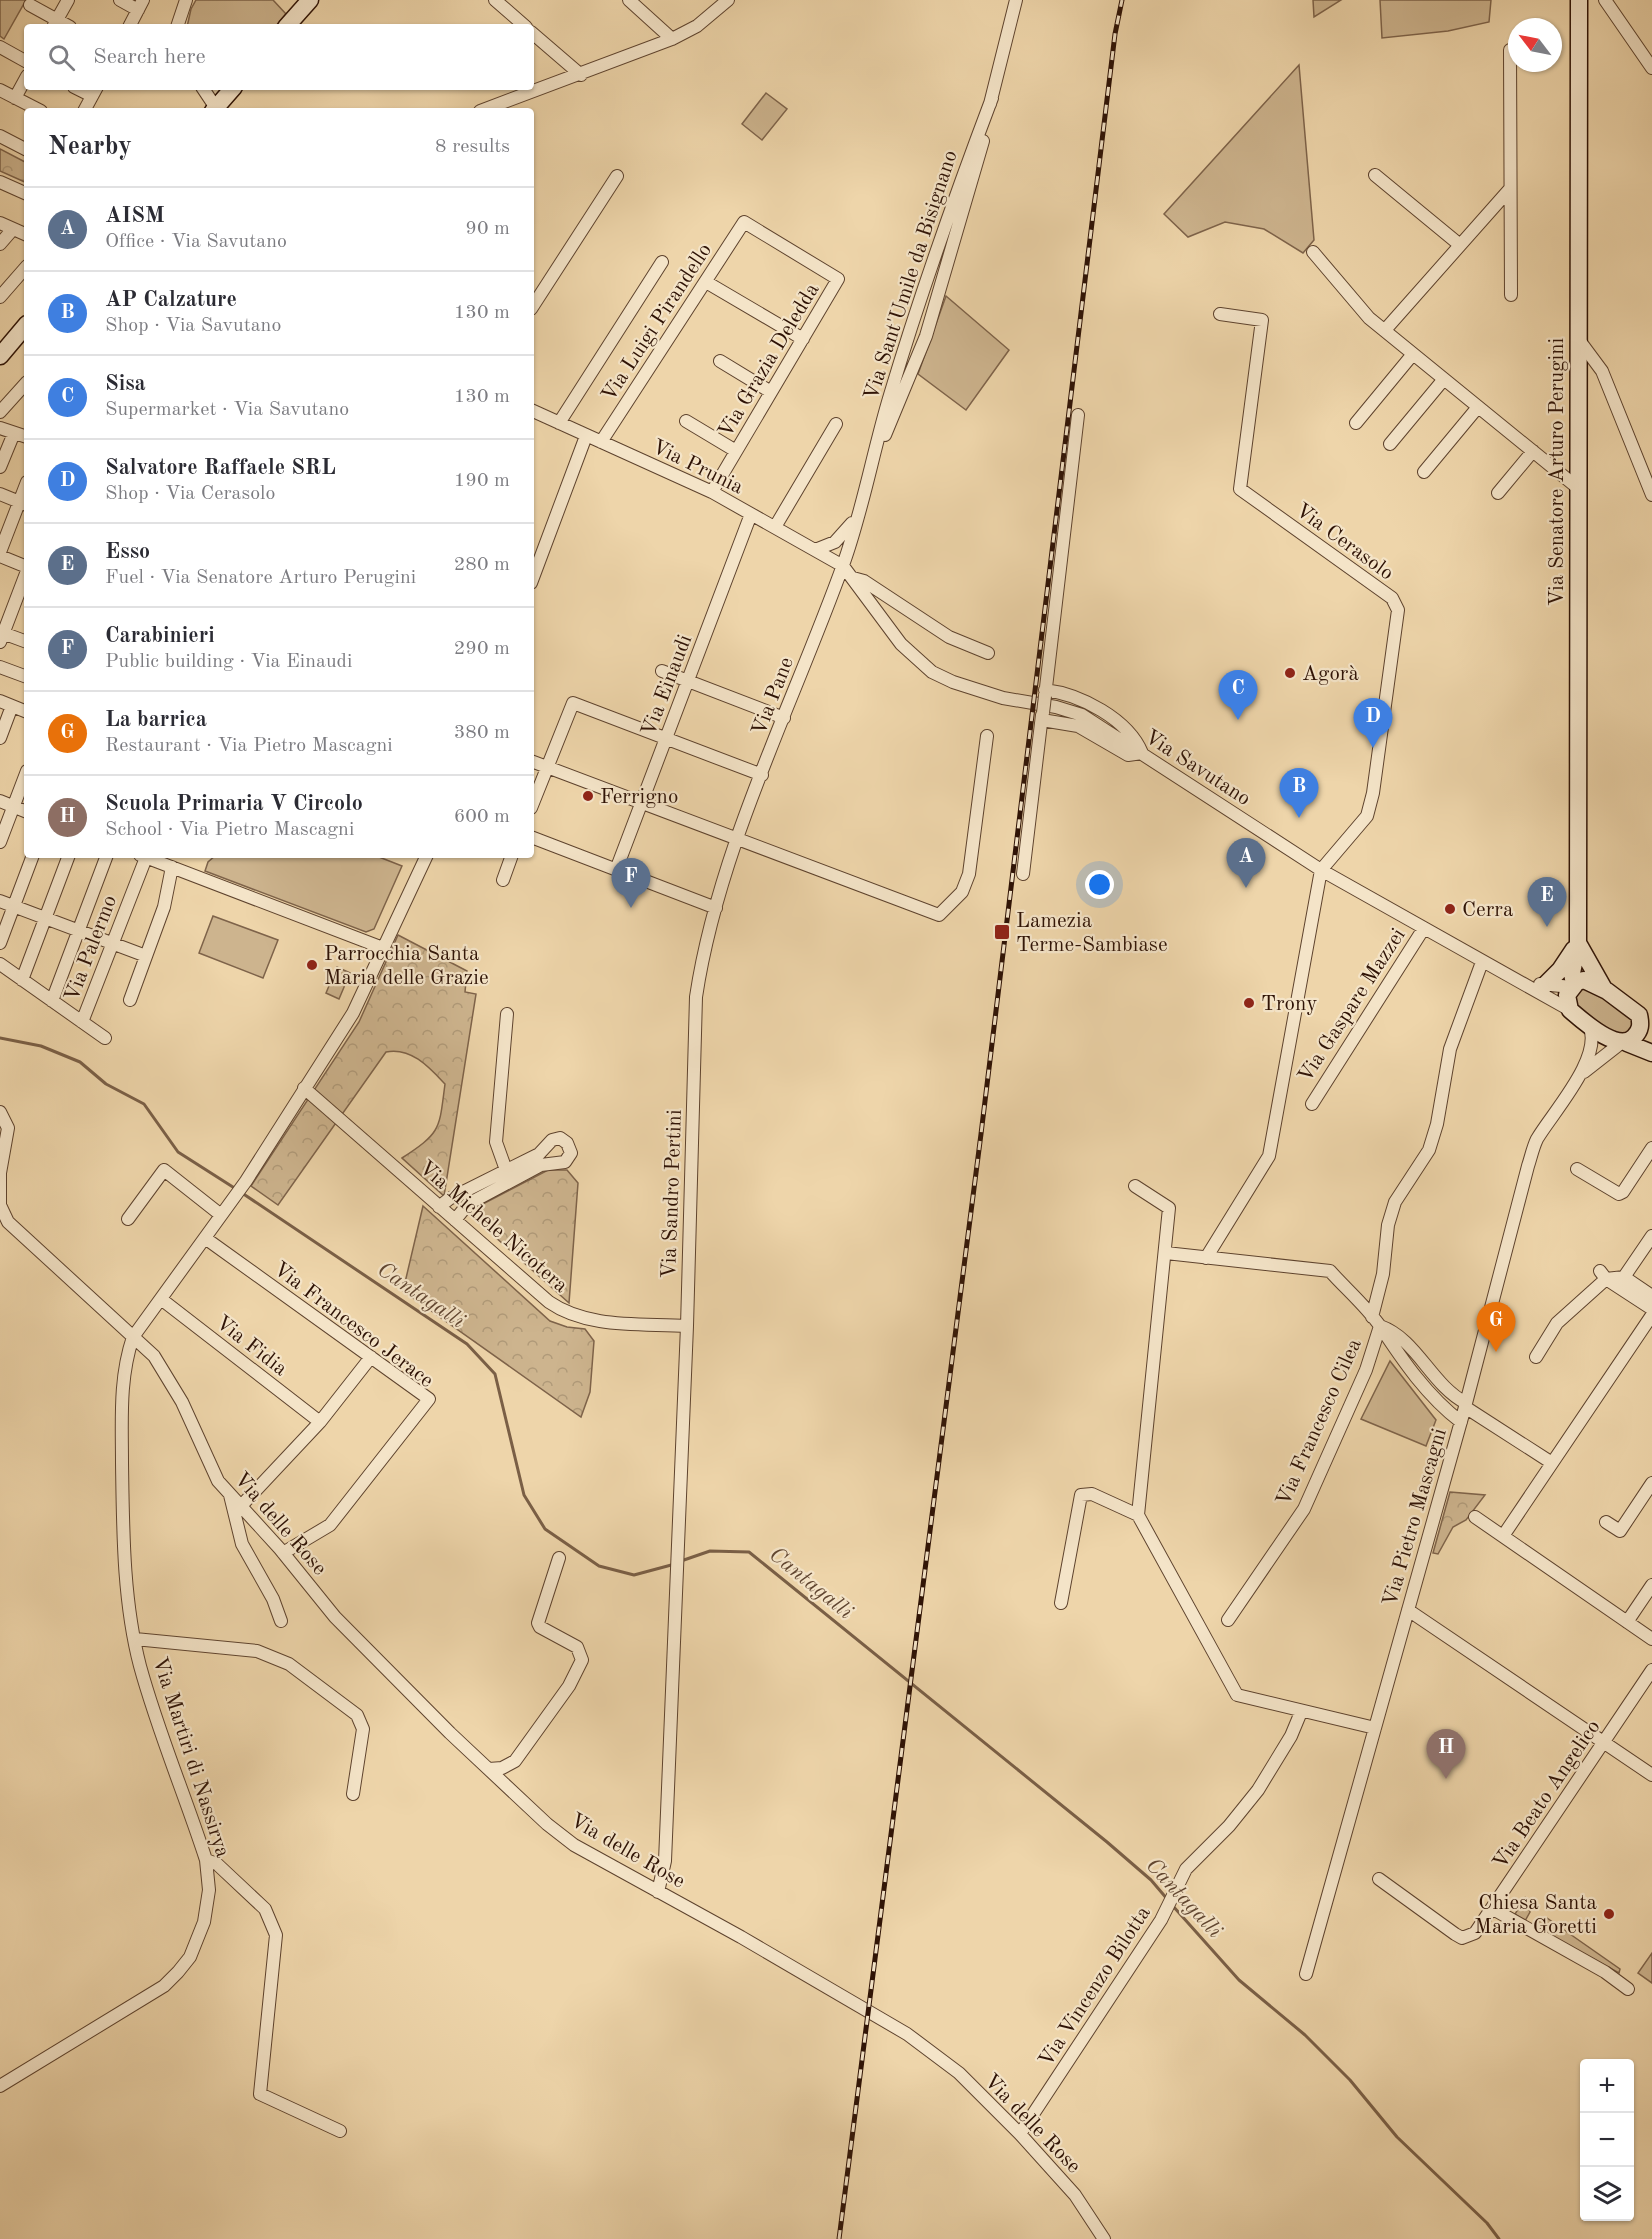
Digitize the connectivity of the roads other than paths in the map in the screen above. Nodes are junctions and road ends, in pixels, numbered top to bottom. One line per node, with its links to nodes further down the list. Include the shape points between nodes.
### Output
1 (68, 0): 14 (street)
2 (120, 0): 12 (street)
3 (186, 0): 13 (street)
4 (310, 0): 16 (street)
5 (495, 0): 17 (street)
6 (629, 0): 19 (street)
7 (1016, 0): 92 (street, Via Sant'Umile da Bisignano, via 992,98 890,393)
8 (1579, 0): 60 (street, Via Senatore Arturo Perugini)
9 (1605, 0): 22 (street)
10 (722, 2): 19 (street, via 697,26)
11 (30, 5): 14 (street)
12 (140, 5): 15 (street)
13 (178, 22)
14 (55, 23)
15 (130, 24)
16 (289, 24)
17 (523, 24)
18 (534, 35): 24 (street)
19 (672, 39): 24 (street)
20 (0, 47): 21 (street)
21 (24, 60)
22 (1652, 68)
23 (1510, 72): 41 (street)
24 (581, 75): 35 (street)
25 (24, 82): 30 (street)
26 (0, 90): 30 (street)
27 (204, 90): 33 (street)
28 (232, 90): 34 (street)
29 (94, 92): 32 (street)
30 (15, 98): 31 (street)
31 (35, 108)
32 (87, 108)
33 (214, 108)
34 (217, 108)
35 (488, 108)
36 (0, 136): 37 (street)
37 (24, 148)
38 (1375, 175): 47 (street)
39 (617, 176): 55 (street)
40 (0, 182): 42 (street)
41 (1509, 190): 47 (street); 53 (street)
42 (24, 193)
43 (0, 223): 44 (street)
44 (14, 229): 45 (street); 46 (street)
45 (24, 234)
46 (0, 244)
47 (1460, 245): 58 (street)
48 (1313, 252): 58 (street, via 1369,318)
49 (662, 262): 72 (street)
50 (24, 269): 54 (street)
51 (838, 279): 52 (street, Via Luigi Pirandello, via 744,222); 59 (street, Via Grazia Deledda)
52 (706, 282): 59 (street); 79 (street, Via Luigi Pirandello)
53 (1511, 295)
54 (0, 297)
55 (534, 304)
56 (1220, 314): 143 (street, Via Cerasolo, via 1262,320 1240,489 1392,598 1398,610 1367,816)
57 (24, 327): 61 (street)
58 (1385, 330): 62 (street)
59 (803, 339): 65 (street, Via Grazia Deledda)
60 (1579, 340): 85 (street, Via Senatore Arturo Perugini); 89 (street, via 1602,371)
61 (1, 354)
62 (1413, 354): 64 (street); 73 (street)
63 (720, 361): 65 (street)
64 (1444, 379): 67 (street); 80 (street)
65 (771, 392): 81 (street, Via Grazia Deledda)
66 (21, 397): 69 (street)
67 (1478, 407): 82 (street); 84 (street)
68 (534, 411): 72 (street, Via Prunia)
69 (0, 412)
70 (1078, 415): 112 (street)
71 (686, 421): 81 (street)
72 (559, 423): 78 (street, Via Prunia)
73 (1356, 423)
74 (836, 424): 93 (street)
75 (0, 428): 76 (street)
76 (14, 433): 77 (street); 83 (street)
77 (24, 436)
78 (586, 436): 79 (street, Via Prunia); 98 (street)
79 (601, 442): 86 (street, Via Prunia)
80 (1390, 444)
81 (736, 451): 86 (street, Via Grazia Deledda)
82 (1533, 452): 85 (street); 88 (street)
83 (0, 467)
84 (1425, 472)
85 (1578, 488): 154 (street, Via Senatore Arturo Perugini)
86 (712, 492): 91 (street, Via Prunia)
87 (0, 494): 90 (street)
88 (1498, 494)
89 (1652, 495)
90 (23, 503): 95 (street)
91 (751, 514): 93 (street, Via Prunia); 111 (street, Via Einaudi)
92 (857, 514): 94 (street, via 843,536); 97 (street, Via Sant'Umile da Bisignano)
93 (775, 528): 94 (street, Via Prunia)
94 (815, 550): 97 (street, Via Prunia)
95 (0, 554): 96 (street)
96 (24, 566)
97 (843, 566): 99 (street, Via Savutano); 102 (street, Via Pane)
98 (534, 575)
99 (853, 578): 101 (street, Via Savutano); 107 (street, via 864,581 949,637)
100 (24, 579): 103 (street)
101 (864, 594): 102 (street, via 853,586 843,587); 121 (street, Via Savutano, via 901,644 932,672 1003,698 1082,715)
102 (830, 600): 117 (street, Via Pane)
103 (15, 604): 104 (street); 105 (street)
104 (24, 608)
105 (1, 636): 106 (street)
106 (24, 641)
107 (988, 654)
108 (0, 667): 110 (street)
109 (662, 671): 111 (street)
110 (24, 676)
111 (688, 681): 117 (street); 120 (street, Via Einaudi)
112 (1045, 693): 116 (street, bridge); 121 (street, via 1077,699 1123,726)
113 (0, 701): 114 (street)
114 (12, 706): 115 (street); 119 (street)
115 (24, 711)
116 (1042, 717): 121 (street, via 1078,726 1128,755); 144 (street)
117 (784, 718): 124 (street, Via Pane)
118 (987, 736): 132 (street, via 969,874 962,892 939,915)
119 (0, 738)
120 (666, 738): 123 (street, via 573,703); 124 (street); 128 (street, Via Einaudi)
121 (1142, 753): 143 (street, Via Savutano)
122 (534, 762): 123 (street)
123 (547, 767): 126 (street); 128 (street)
124 (762, 775): 132 (street, Via Pane)
125 (24, 779): 129 (street)
126 (534, 800)
127 (0, 801): 129 (street)
128 (641, 803): 132 (street); 142 (street, Via Einaudi)
129 (14, 806): 130 (street); 133 (street)
130 (24, 811)
131 (534, 838): 142 (street)
132 (737, 840): 148 (street, Via Sandro Pertini)
133 (0, 842)
134 (32, 858): 147 (street)
135 (68, 858): 149 (street)
136 (106, 858): 151 (street)
137 (143, 858): 153 (street, Via Palermo)
138 (149, 858): 141 (street)
139 (426, 858): 155 (street)
140 (511, 858): 145 (street)
141 (172, 867): 155 (street); 156 (street, via 164,907)
142 (616, 870): 148 (street)
143 (1321, 870): 150 (street, Via Savutano); 191 (street, via 1269,1156)
144 (1023, 874)
145 (503, 880)
146 (0, 901): 147 (street)
147 (14, 906): 149 (street); 152 (street)
148 (716, 908): 199 (street, Via Sandro Pertini, via 696,997)
149 (45, 918): 151 (street); 159 (street)
150 (1424, 928): 157 (street, Via Savutano); 177 (street, Via Gaspare Mazzei)
151 (79, 931): 153 (street); 165 (street)
152 (0, 943)
153 (112, 943): 156 (street); 169 (street, Via Palermo)
154 (1578, 943): 161 (street); 162 (street, Via Senatore Arturo Perugini); 163 (street)
155 (383, 948): 176 (street, via 353,1013)
156 (146, 956): 164 (street)
157 (1482, 962): 160 (street, Via Savutano); 198 (street, Via Francesco Cilea, via 1449,1049 1429,1150 1395,1202 1388,1225)
158 (0, 964): 159 (street)
159 (22, 980): 165 (street)
160 (1515, 981): 161 (street); 166 (street, Via Savutano)
161 (1545, 985): 162 (street)
162 (1573, 986): 163 (street, via 1584,980); 166 (street, Via Senatore Arturo Perugini, via 1567,994)
163 (1604, 988): 168 (street)
164 (130, 1000)
165 (52, 1001): 169 (street)
166 (1570, 1010): 170 (street)
167 (507, 1014): 182 (street, via 496,1142)
168 (1639, 1015): 171 (street); 173 (street, via 1637,1034)
169 (82, 1022): 172 (street)
170 (1589, 1025): 173 (street); 175 (street, via 1593,1047)
171 (1652, 1028)
172 (105, 1038)
173 (1624, 1043): 174 (street); 175 (street, via 1598,1058)
174 (1652, 1053)
175 (1577, 1079): 203 (street, Via Pietro Mascagni, via 1535,1143)
176 (304, 1088): 184 (street, Via Michele Nicotera); 185 (street)
177 (1311, 1104)
178 (0, 1112): 200 (street, Via delle Rose, via 8,1128 0,1173 0,1205 8,1222)
179 (1652, 1148): 180 (street)
180 (1647, 1166): 181 (street, via 1619,1194)
181 (1577, 1169)
182 (506, 1170): 184 (street); 187 (street, via 539,1154 556,1138 570,1148 565,1162 541,1165 468,1204)
183 (1135, 1186): 190 (street, via 1169,1208)
184 (439, 1207): 187 (street, Via Michele Nicotera)
185 (224, 1210): 186 (street, via 164,1170); 189 (street)
186 (129, 1219)
187 (455, 1220): 199 (street, Via Michele Nicotera, via 567,1314 593,1320)
188 (1652, 1236): 193 (street)
189 (205, 1238): 195 (street); 201 (street, Via Francesco Jerace)
190 (1166, 1253): 191 (street); 210 (street)
191 (1206, 1258): 198 (street, via 1330,1271)
192 (1603, 1275): 193 (street); 196 (street); 202 (street, via 1557,1323)
193 (1624, 1277): 194 (street)
194 (1652, 1296)
195 (161, 1299): 200 (street); 204 (street, Via Fidia)
196 (1652, 1309)
197 (1652, 1315): 206 (street)
198 (1376, 1322): 203 (street, via 1395,1332 1452,1396); 205 (street, via 1442,1407); 219 (street, Via Francesco Cilea, via 1366,1370 1304,1509)
199 (687, 1326): 233 (street, Via Sandro Pertini, via 665,1861)
200 (133, 1337): 208 (street, Via delle Rose, via 154,1356 182,1401 218,1481); 222 (street, Via Martiri di Nassirya, via 125,1360 122,1401 124,1533)
201 (371, 1357): 204 (street); 214 (street, Via Francesco Jerace, via 429,1399 330,1525)
202 (1536, 1357)
203 (1466, 1405): 205 (street, Via Pietro Mascagni); 206 (street)
204 (320, 1422): 209 (street)
205 (1461, 1422): 218 (street, Via Pietro Mascagni)
206 (1552, 1463): 213 (street)
207 (1652, 1483): 212 (street, via 1620,1531)
208 (230, 1494): 209 (street, Via delle Rose); 220 (street, via 242,1544)
209 (241, 1506): 214 (street, Via delle Rose)
210 (1138, 1515): 217 (street, via 1092,1494 1081,1495); 225 (street, via 1234,1692 1240,1698)
211 (1475, 1517): 213 (street)
212 (1606, 1522)
213 (1503, 1536): 221 (street)
214 (284, 1553): 228 (street, Via delle Rose, via 334,1617)
215 (559, 1558): 228 (street, via 538,1623 576,1647 582,1660 569,1686 515,1761)
216 (1652, 1585): 221 (street)
217 (1061, 1603)
218 (1408, 1610): 226 (street, Via Pietro Mascagni); 227 (street)
219 (1228, 1620)
220 (281, 1621)
221 (1627, 1622): 223 (street)
222 (135, 1639): 230 (street, via 257,1651 289,1664 357,1714 363,1729); 231 (street, Via Martiri di Nassirya, via 153,1705)
223 (1652, 1639)
224 (1652, 1670): 227 (street, Via Beato Angelico)
225 (1301, 1712): 226 (street); 239 (street, Via Vincenzo Bilotta, via 1258,1790 1186,1869 1167,1909)
226 (1375, 1728): 235 (street, Via Pietro Mascagni)
227 (1604, 1742): 229 (street); 234 (street, Via Beato Angelico)
228 (489, 1769): 233 (street, Via delle Rose, via 574,1845)
229 (1652, 1775)
230 (353, 1794)
231 (206, 1860): 237 (street, Via Martiri di Nassirya, via 209,1890 204,1922 190,1957 178,1972 164,1986); 238 (street, via 217,1864 265,1909 276,1935 260,2094)
232 (1379, 1879): 234 (street, Via Beato Angelico, via 1462,1938 1475,1933)
233 (658, 1892): 239 (street, Via delle Rose, via 907,2034 959,2073)
234 (1493, 1909): 236 (street)
235 (1306, 1974)
236 (1628, 1989)
237 (0, 2086)
238 (340, 2131)
239 (1020, 2134): 240 (street, Via delle Rose, via 1075,2195)
240 (1104, 2239)

